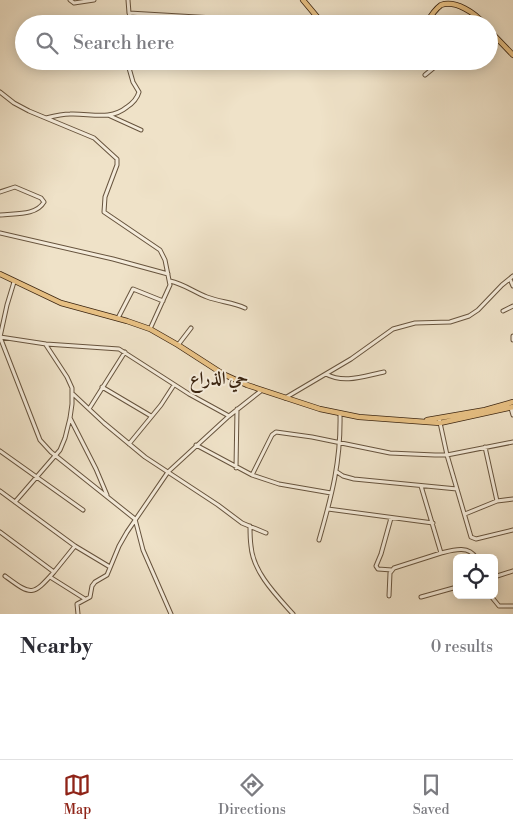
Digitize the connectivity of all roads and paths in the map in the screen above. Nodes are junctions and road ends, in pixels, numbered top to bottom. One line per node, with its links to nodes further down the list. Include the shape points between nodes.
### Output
1 (70, 0): 2 (street, via 74,3)
2 (94, 0)
3 (128, 0): 5 (street)
4 (303, 0): 7 (main road)
5 (130, 14): 6 (street)
6 (150, 15)
7 (316, 15)
8 (433, 15): 9 (main road, via 441,4 451,1 462,4)
9 (475, 15)
10 (498, 39): 11 (main road)
11 (513, 54)
12 (130, 70): 16 (street, via 138,96 122,111)
13 (430, 70): 14 (street)
14 (425, 74)
15 (0, 92): 17 (street, via 18,106)
16 (107, 115): 17 (street, via 69,114); 18 (street)
17 (46, 118): 23 (street, via 94,138 116,157 117,165 105,198 104,212 160,250)
18 (141, 130)
19 (0, 192): 20 (street, via 18,188 44,202 34,211)
20 (0, 215)
21 (0, 233): 23 (street, via 114,258)
22 (0, 274): 26 (main road)
23 (168, 274): 25 (street)
24 (511, 278): 27 (street); 42 (street, via 469,316 450,322 415,323 393,329)
25 (170, 281): 28 (street, via 170,289); 30 (street, via 206,297)
26 (14, 282): 32 (main road, via 60,303); 36 (street)
27 (513, 286)
28 (163, 301): 32 (street, via 133,289); 34 (street)
29 (513, 306): 31 (street)
30 (245, 308)
31 (503, 311)
32 (118, 318): 34 (main road)
33 (191, 328): 39 (street)
34 (150, 329): 39 (main road)
35 (513, 336): 37 (street)
36 (0, 337): 38 (street); 64 (street, via 40,440)
37 (513, 340)
38 (46, 344): 40 (street, via 111,348); 46 (street, via 70,382)
39 (178, 344): 45 (main road, via 223,374)
40 (125, 352): 43 (street); 44 (street)
41 (384, 372): 42 (street, via 348,379 335,379)
42 (326, 374): 47 (street)
43 (174, 385): 54 (street); 55 (street)
44 (102, 387): 50 (street); 54 (street)
45 (262, 390): 47 (main road); 51 (street)
46 (73, 393): 50 (street); 56 (street)
47 (285, 398): 52 (main road)
48 (513, 402): 57 (main road)
49 (512, 407): 53 (street); 57 (main road)
50 (89, 409): 60 (street)
51 (237, 409): 55 (street); 66 (street)
52 (340, 414): 57 (main road, via 386,420); 58 (street)
53 (513, 415)
54 (152, 416): 60 (street)
55 (229, 416): 61 (street)
56 (70, 418): 64 (street); 75 (street)
57 (440, 420): 65 (street)
58 (340, 442): 65 (street, via 390,453); 68 (street); 69 (street, via 274,433)
59 (513, 442): 62 (street)
60 (129, 444): 67 (street)
61 (196, 446): 66 (street); 67 (street)
62 (485, 447): 65 (street); 77 (street)
63 (0, 451): 70 (street)
64 (56, 455): 70 (street); 75 (street)
65 (447, 455): 72 (street)
66 (236, 468): 69 (street)
67 (168, 472): 83 (street); 85 (street)
68 (337, 472): 71 (street, via 354,479); 74 (street)
69 (252, 475): 74 (street, via 279,484)
70 (37, 478): 78 (street); 80 (street)
71 (421, 486): 72 (street); 84 (street)
72 (457, 488): 81 (street)
73 (0, 491): 78 (street)
74 (331, 493): 79 (street)
75 (107, 496): 83 (street)
76 (513, 499): 77 (street)
77 (497, 501): 81 (street)
78 (15, 502): 90 (street)
79 (328, 509): 82 (street); 89 (street)
80 (83, 510)
81 (465, 514): 86 (street, via 473,539)
82 (391, 518): 84 (street); 94 (street, via 376,566)
83 (135, 519): 93 (street); 107 (street, via 143,550)
84 (433, 523): 91 (street)
85 (250, 526): 88 (street); 108 (street, via 250,546 257,565 269,587)
86 (513, 530)
87 (0, 532): 95 (street)
88 (266, 533)
89 (319, 540)
90 (75, 546): 93 (street); 95 (street)
91 (441, 553): 92 (street, via 466,549); 94 (street)
92 (474, 554)
93 (110, 567): 103 (street, via 106,577 93,584 90,597)
94 (392, 570): 101 (street)
95 (54, 572): 98 (street)
96 (513, 572): 99 (street)
97 (5, 576): 98 (street, via 23,589 32,591 40,588)
98 (50, 576): 103 (street)
99 (498, 576)
100 (453, 588): 102 (street)
101 (389, 596)
102 (421, 597)
103 (85, 599): 106 (street, via 77,604)
104 (493, 599): 105 (street, via 499,606)
105 (513, 606)
106 (78, 614)
107 (171, 614)
108 (292, 614)

